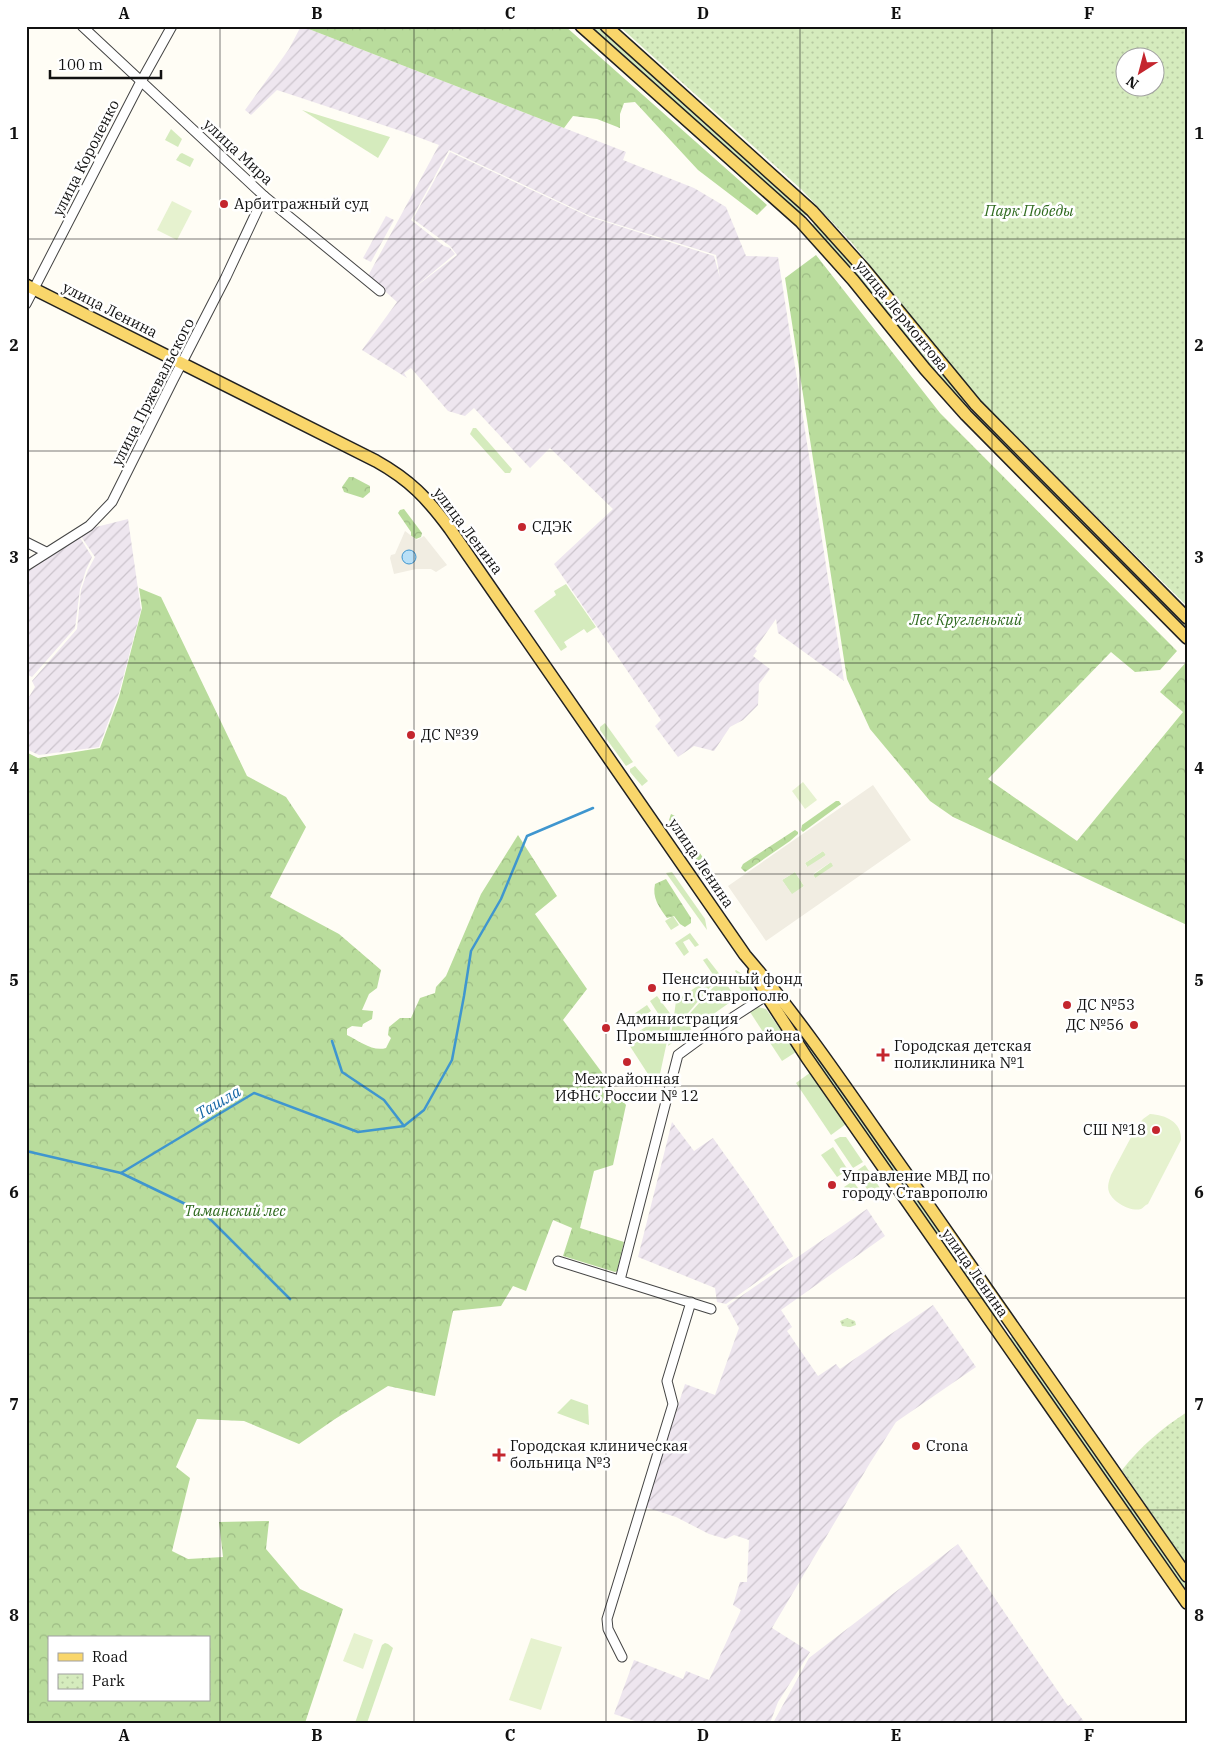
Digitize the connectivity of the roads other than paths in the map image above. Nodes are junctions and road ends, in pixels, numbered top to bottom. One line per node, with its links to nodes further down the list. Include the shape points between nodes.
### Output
1 (82, 26): 5 (street, улица Мира)
2 (172, 26): 5 (street, улица Короленко)
3 (581, 26): 12 (main road, улица Лермонтова, via 801,222)
4 (606, 26): 11 (main road, улица Лермонтова, via 812,211)
5 (142, 83): 6 (street, улица Мира); 7 (street, улица Короленко)
6 (264, 196): 8 (street, улица Мира); 10 (street, улица Пржевальского)
7 (30, 286): 9 (street, улица Короленко); 10 (main road, улица Ленина)
8 (380, 291)
9 (26, 304)
10 (181, 363): 14 (street, улица Пржевальского, via 112,502 89,526); 18 (main road, улица Ленина, via 376,461 421,493 450,529)
11 (976, 405): 12 (main road); 16 (main road, улица Лермонтова)
12 (966, 415): 17 (main road, улица Лермонтова)
13 (26, 542): 14 (street)
14 (46, 552): 15 (street, улица Пржевальского)
15 (26, 566)
16 (1187, 618)
17 (1187, 638)
18 (771, 993): 20 (street, via 678,1056); 23 (main road, улица Ленина, via 820,1049); 24 (main road, улица Ленина, via 807,1058)
19 (558, 1261): 20 (street)
20 (620, 1280): 21 (street)
21 (691, 1302): 22 (street); 25 (street, via 667,1381 673,1404 608,1611 608,1629)
22 (710, 1308)
23 (1187, 1576)
24 (1187, 1603)
25 (622, 1658)

